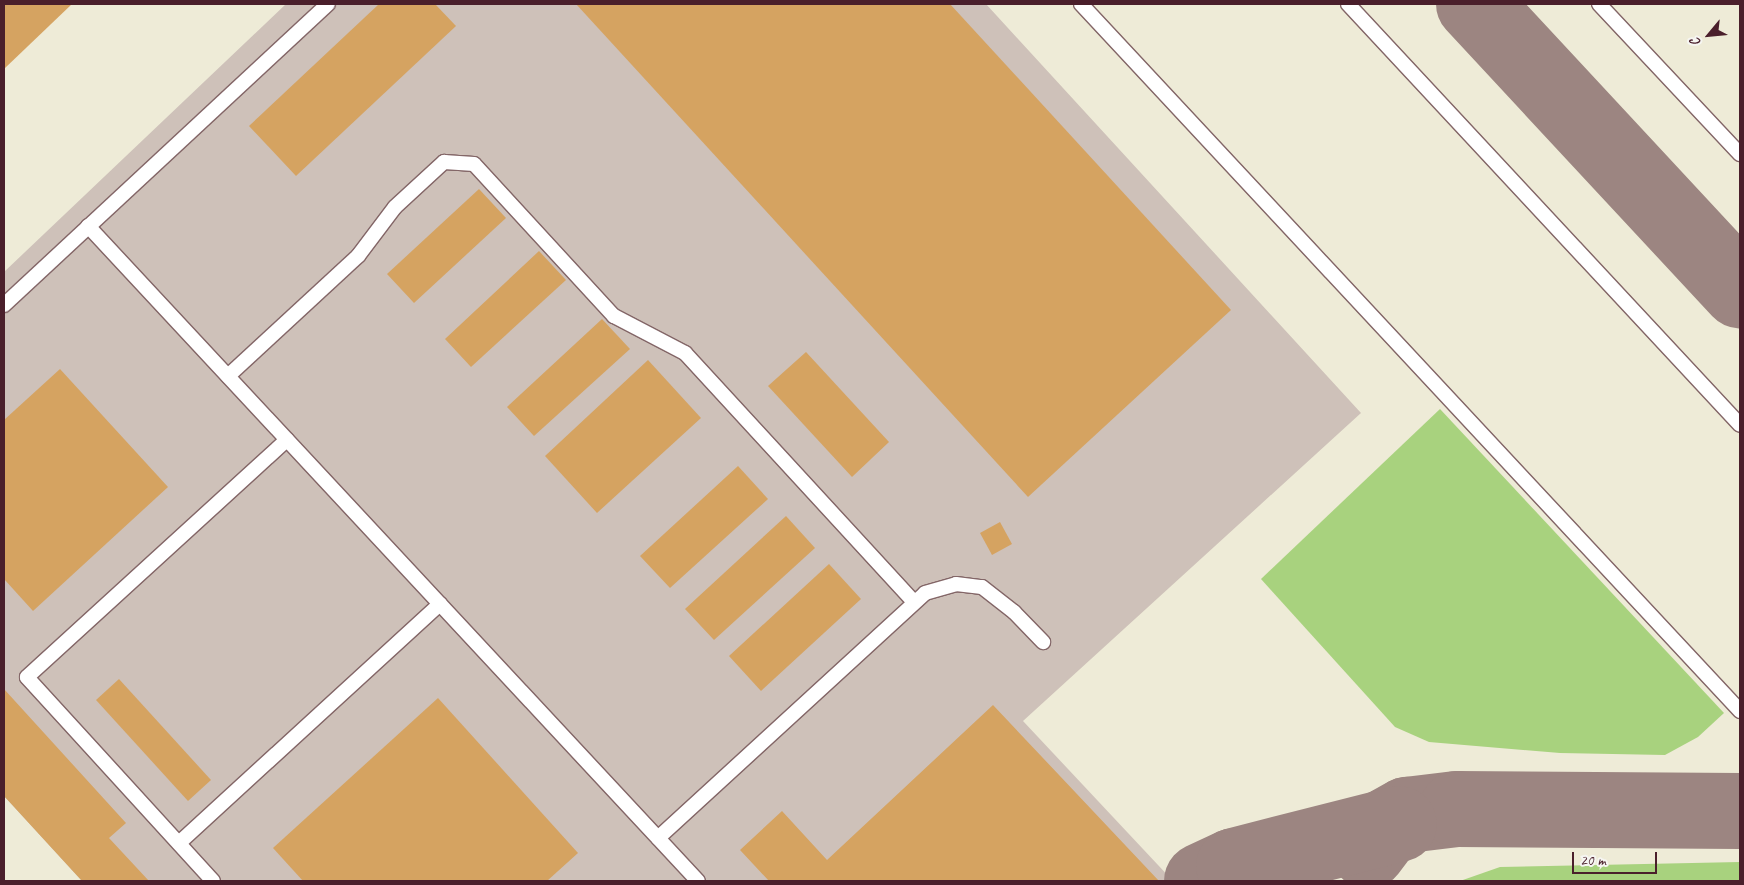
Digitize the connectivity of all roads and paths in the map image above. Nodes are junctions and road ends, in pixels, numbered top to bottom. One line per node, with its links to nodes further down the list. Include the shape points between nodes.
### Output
1 (328, 4): 6 (lane)
2 (1081, 4): 14 (lane)
3 (1348, 4): 9 (lane)
4 (1599, 4): 5 (lane)
5 (1740, 154)
6 (88, 226): 7 (lane); 8 (lane)
7 (4, 305)
8 (228, 376): 10 (lane); 11 (lane, via 358,256 395,207 444,162 474,164 614,316 685,353)
9 (1740, 425)
10 (287, 440): 12 (lane); 16 (lane, via 27,678)
11 (914, 602): 13 (lane, via 925,593 941,587 956,584 982,587 1014,612); 15 (lane)
12 (440, 604): 15 (lane); 16 (lane)
13 (1043, 642)
14 (1740, 711)
15 (658, 838): 18 (lane)
16 (179, 844): 17 (lane)
17 (213, 881)
18 (698, 881)

